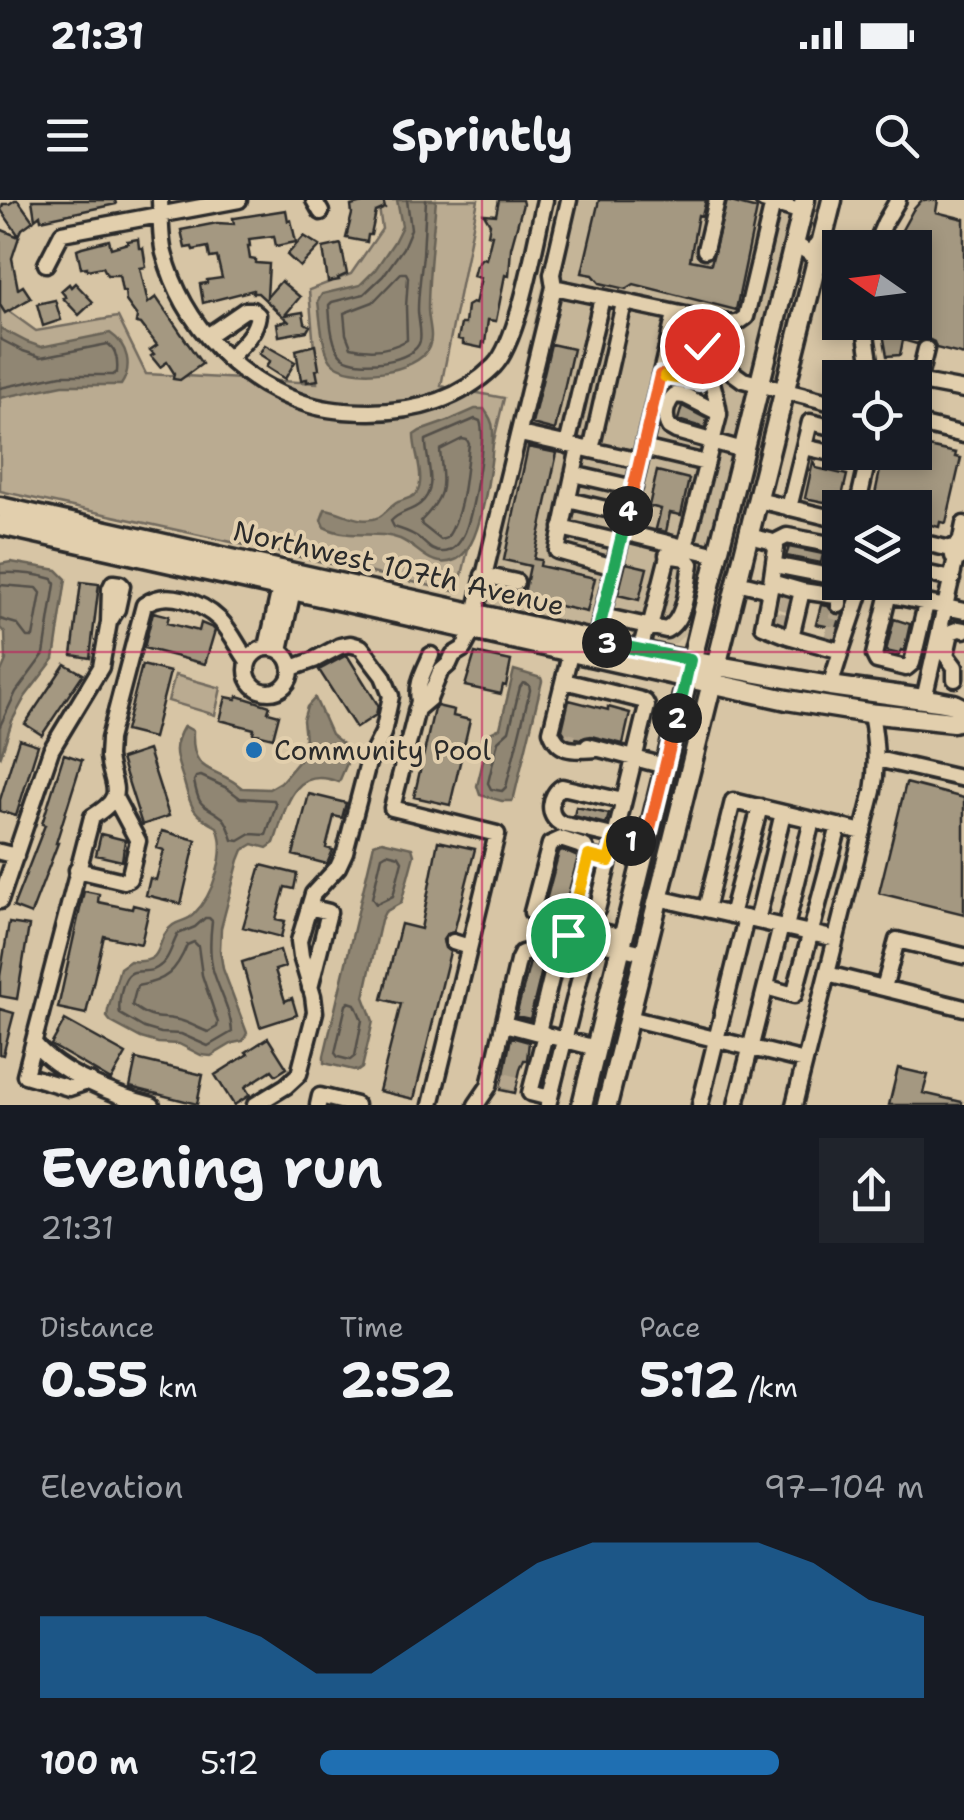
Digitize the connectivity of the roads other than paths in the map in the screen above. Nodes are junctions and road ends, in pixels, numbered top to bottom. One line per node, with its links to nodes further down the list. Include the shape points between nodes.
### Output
1 (239, 200): 9 (street)
2 (545, 200): 25 (street, via 514,329 497,364 456,396 392,412 342,412 282,395)
3 (569, 200): 17 (street)
4 (717, 200): 12 (street)
5 (832, 200): 13 (main road)
6 (898, 200): 10 (street)
7 (768, 202): 8 (street); 22 (street, via 746,317 736,324)
8 (803, 206): 11 (main road)
9 (160, 207): 16 (street, via 62,233); 23 (street, via 163,251)
10 (881, 230)
11 (794, 243): 13 (street); 29 (main road)
12 (705, 250)
13 (819, 253): 14 (street); 15 (street); 32 (main road)
14 (822, 253)
15 (822, 255)
16 (46, 264)
17 (554, 287): 18 (street); 38 (street)
18 (602, 298): 19 (street); 41 (street)
19 (624, 303): 20 (street); 41 (street)
20 (675, 314): 21 (street); 27 (street)
21 (698, 318): 22 (street); 28 (street)
22 (714, 321): 29 (street, via 732,372)
23 (207, 336): 25 (street); 25 (street, via 245,310 258,316 249,338)
24 (926, 349): 26 (street)
25 (228, 359)
26 (923, 360)
27 (660, 375): 28 (street); 45 (street)
28 (704, 377): 33 (street); 35 (street, via 718,397)
29 (759, 386): 32 (street); 43 (main road)
30 (932, 386): 31 (street)
31 (964, 390)
32 (784, 392): 34 (street); 50 (main road)
33 (699, 402): 35 (street); 40 (street, via 674,395 667,424)
34 (822, 402)
35 (719, 413): 40 (street)
36 (822, 425): 42 (street, via 810,422)
37 (932, 427): 39 (street)
38 (520, 434): 41 (street); 69 (street)
39 (964, 435)
40 (713, 442): 43 (street); 46 (street)
41 (579, 447): 45 (street); 47 (street)
42 (804, 447): 44 (street); 52 (street)
43 (743, 450): 65 (main road)
44 (822, 450)
45 (642, 455): 46 (street); 48 (street)
46 (706, 463): 63 (street)
47 (574, 474): 48 (street); 49 (street)
48 (634, 488): 53 (street)
49 (568, 500): 53 (street); 57 (street)
50 (758, 500): 52 (street); 58 (main road)
51 (0, 507): 74 (main road, Northwest 107th Avenue)
52 (790, 508): 54 (street)
53 (627, 514): 59 (street)
54 (822, 516)
55 (964, 524): 64 (street)
56 (0, 526): 74 (main road, Northwest 107th Avenue)
57 (561, 528): 59 (street); 67 (street, via 560,554)
58 (749, 536): 60 (street); 73 (main road)
59 (622, 537): 63 (street); 67 (street)
60 (780, 539): 62 (street); 66 (street)
61 (932, 543): 64 (street)
62 (822, 546)
63 (674, 548): 65 (street); 87 (street); 87 (street, via 690,564 679,620 666,630)
64 (959, 551): 71 (street)
65 (716, 555): 96 (main road)
66 (774, 565): 68 (street); 76 (street)
67 (614, 567): 84 (street)
68 (822, 574)
69 (484, 575): 72 (street); 86 (street)
70 (932, 575): 71 (street)
71 (952, 579): 82 (street)
72 (516, 582)
73 (737, 582): 76 (street); 98 (main road)
74 (288, 583): 86 (main road, Northwest 107th Avenue); 92 (street)
75 (802, 591): 76 (street); 81 (street, via 836,596); 88 (street)
76 (772, 593): 88 (street, via 763,626)
77 (854, 600): 91 (street)
78 (887, 600): 80 (street, via 874,655 906,668)
79 (913, 600): 80 (street)
80 (926, 604): 82 (street)
81 (839, 606)
82 (946, 607): 83 (street); 100 (street)
83 (964, 612)
84 (602, 616): 87 (street); 90 (street)
85 (109, 622): 128 (street, via 98,673 52,750)
86 (473, 622): 90 (main road, Northwest 107th Avenue); 94 (main road, Northwest 107th Avenue); 95 (street, via 466,646)
87 (650, 627): 93 (street)
88 (792, 627): 91 (street)
89 (964, 630): 102 (street, via 951,632 946,655)
90 (596, 640): 93 (main road, Northwest 107th Avenue)
91 (834, 647): 105 (street)
92 (273, 649): 97 (street, via 256,652); 99 (street)
93 (640, 650): 96 (main road, Northwest 107th Avenue)
94 (570, 654): 101 (main road, Northwest 107th Avenue); 103 (street)
95 (451, 660): 106 (street); 106 (street, via 423,655)
96 (690, 660): 98 (main road, Northwest 107th Avenue); 101 (main road)
97 (248, 662): 99 (street, via 252,685 266,692 282,689); 118 (street, via 223,622 207,610 169,597 144,605 109,740)
98 (717, 664): 104 (main road); 105 (main road, Northwest 107th Avenue)
99 (292, 668): 135 (street, via 340,646 361,647 391,696 345,852)
100 (930, 673): 102 (street); 107 (street)
101 (686, 680): 104 (main road, Northwest 107th Avenue); 116 (main road)
102 (959, 680)
103 (564, 681): 112 (street); 114 (street, via 645,702)
104 (712, 684): 110 (main road, Northwest 107th Avenue); 132 (main road)
105 (830, 686): 107 (main road, Northwest 107th Avenue)
106 (420, 691): 108 (street, via 410,700); 108 (street, via 427,702)
107 (924, 699): 109 (main road, Northwest 107th Avenue)
108 (416, 710): 144 (street, via 392,808 497,834)
109 (964, 710)
110 (871, 714): 111 (main road, Northwest 107th Avenue); 115 (street)
111 (964, 719)
112 (563, 738): 113 (street); 113 (street, via 556,743)
113 (597, 749): 114 (street)
114 (634, 753): 116 (street); 119 (street)
115 (876, 759): 117 (street); 124 (street)
116 (666, 761): 126 (main road)
117 (964, 779)
118 (114, 796): 131 (street, via 92,817); 131 (street, via 138,842 129,879)
119 (623, 801): 125 (street); 125 (street, via 564,787 551,810 562,824)
120 (760, 808): 121 (street); 136 (street, via 733,801); 137 (street)
121 (783, 813): 122 (street); 137 (street)
122 (812, 820): 123 (street); 138 (street)
123 (839, 826): 124 (street); 140 (street)
124 (863, 832): 141 (street)
125 (615, 838): 126 (street); 130 (street)
126 (646, 844): 143 (main road)
127 (0, 852): 128 (street)
128 (16, 856): 133 (street)
129 (589, 856): 130 (street); 134 (street); 139 (street, via 585,847 558,839 544,862 532,909)
130 (609, 861): 134 (street, via 597,910)
131 (77, 870): 158 (street)
132 (658, 898): 136 (street); 145 (main road)
133 (0, 901)
134 (576, 904): 139 (street)
135 (309, 906): 150 (street, via 299,941); 150 (street, via 330,912)
136 (706, 909): 137 (street)
137 (745, 918): 138 (street); 157 (street)
138 (784, 927): 140 (street); 149 (street)
139 (570, 928): 143 (street); 147 (street)
140 (810, 933): 141 (street); 149 (street, via 794,994)
141 (836, 939): 148 (street)
142 (452, 942): 144 (street)
143 (622, 942): 145 (street); 159 (main road)
144 (470, 947): 171 (street)
145 (644, 953): 153 (main road)
146 (964, 956): 151 (street, via 897,940)
147 (556, 958): 154 (street, via 522,953); 155 (street); 156 (street, via 583,965)
148 (827, 974): 151 (street); 161 (street)
149 (766, 987): 160 (street)
150 (309, 988): 164 (street, via 314,1012 299,1074)
151 (884, 988): 152 (street)
152 (964, 1008)
153 (628, 1018): 157 (street); 174 (main road)
154 (504, 1024): 155 (street); 163 (street)
155 (541, 1033): 156 (street); 163 (street)
156 (564, 1039): 159 (street); 165 (street)
157 (716, 1039): 160 (street); 175 (street)
158 (34, 1043): 162 (street); 162 (street, via 26,1075 69,1088)
159 (596, 1048): 173 (main road)
160 (750, 1048): 161 (street); 176 (street)
161 (805, 1061): 177 (street)
162 (90, 1081): 166 (street)
163 (511, 1082): 165 (street); 172 (street, via 489,1086)
164 (286, 1086): 167 (street); 168 (street)
165 (549, 1102)
166 (152, 1105)
167 (255, 1105)
168 (282, 1105)
169 (318, 1105): 170 (street, via 320,1096)
170 (356, 1105)
171 (432, 1105)
172 (476, 1105)
173 (582, 1105)
174 (607, 1105)
175 (700, 1105)
176 (736, 1105)
177 (794, 1105)

